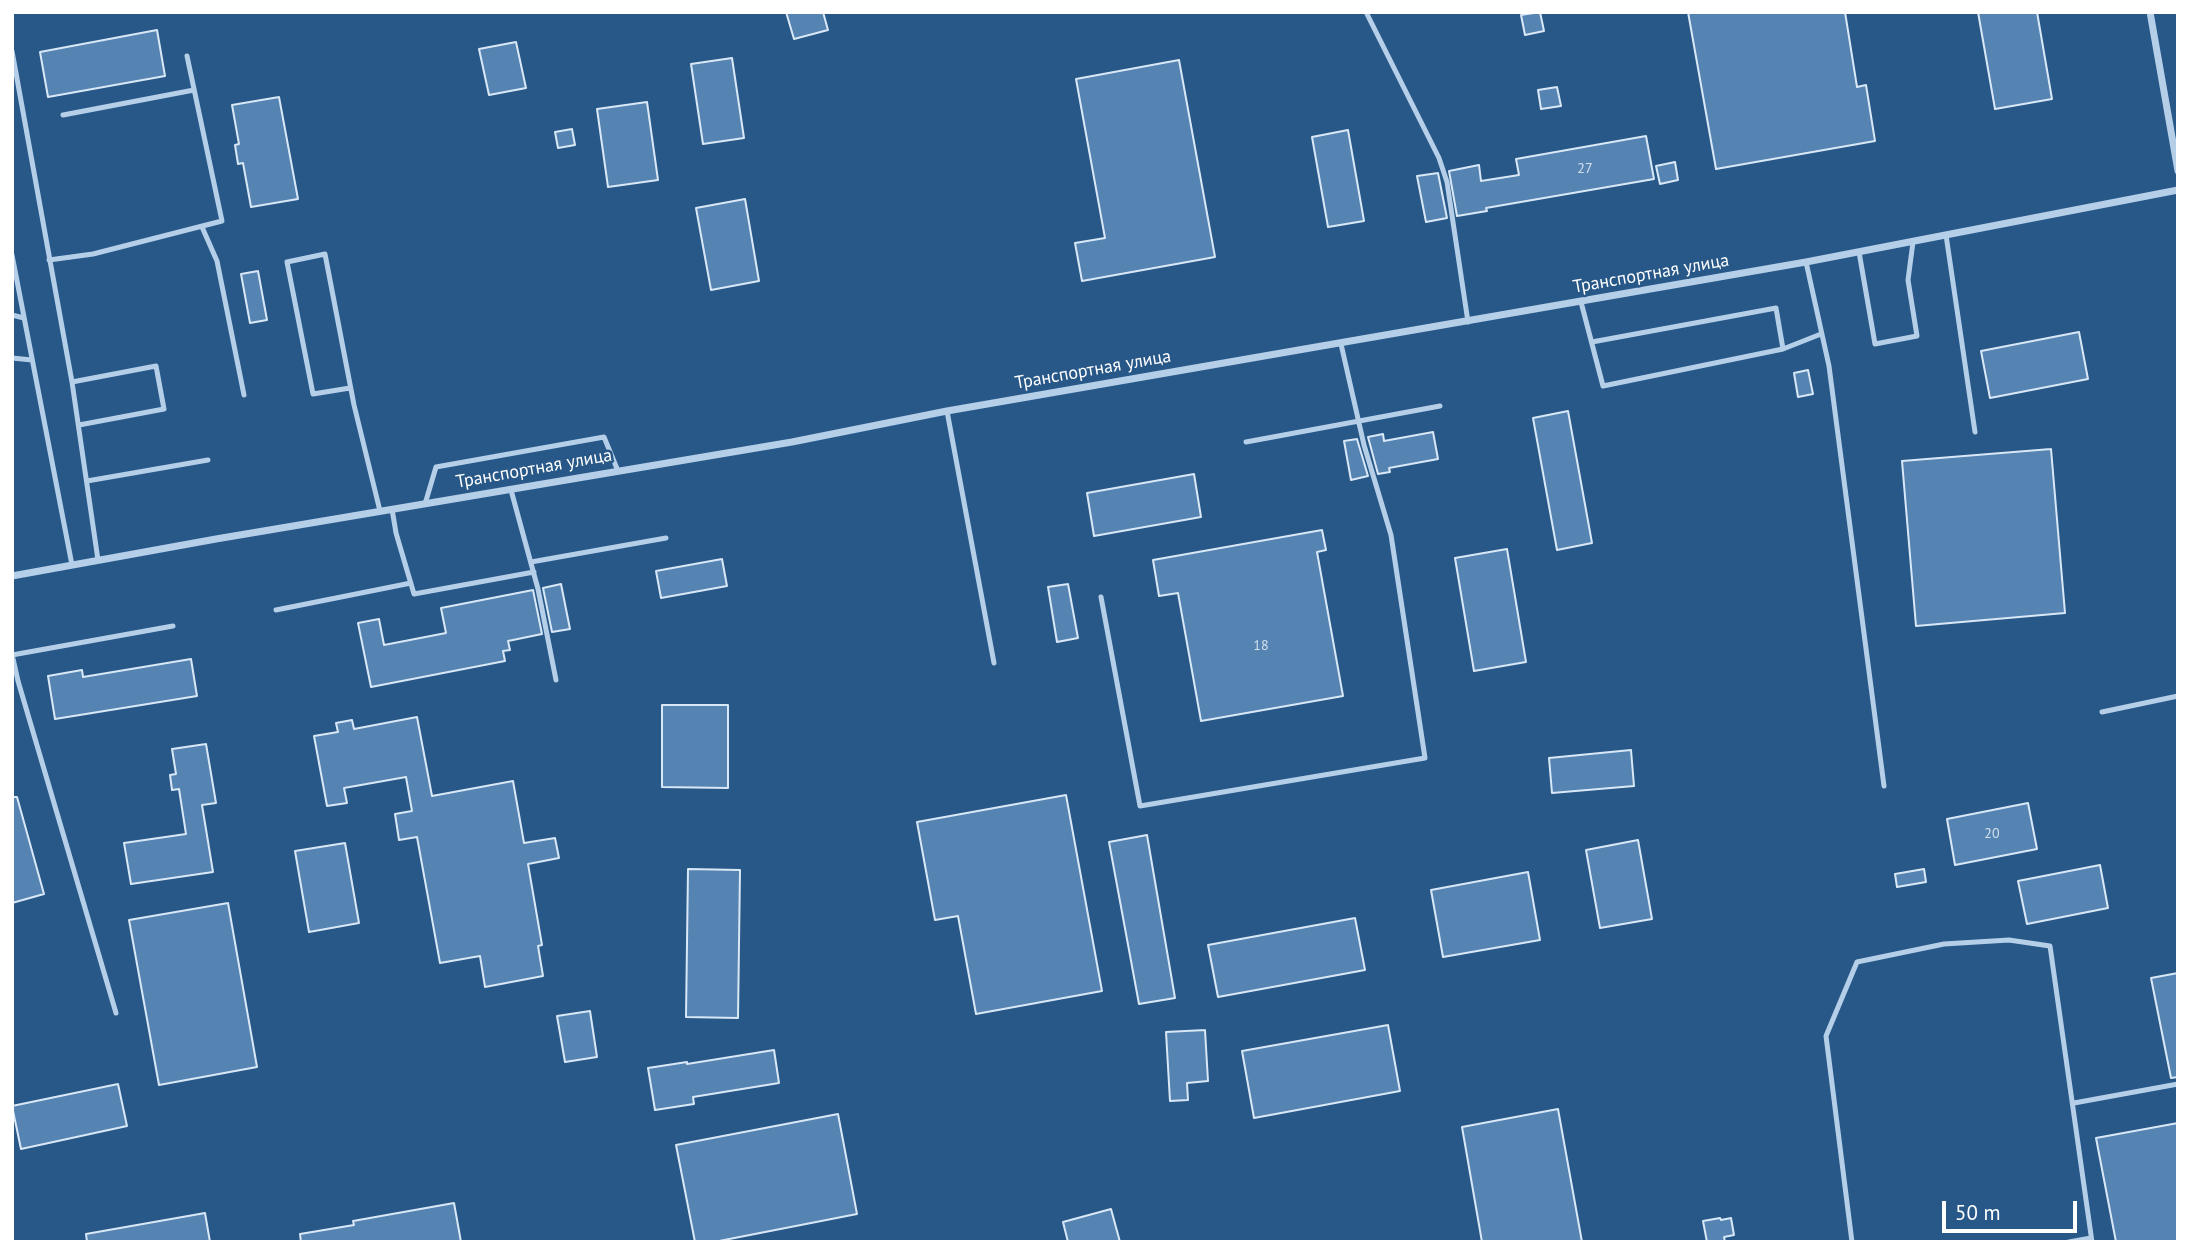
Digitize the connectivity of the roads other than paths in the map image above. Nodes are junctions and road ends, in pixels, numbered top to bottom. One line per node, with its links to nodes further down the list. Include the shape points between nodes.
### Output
1 (1366, 12): 20 (lane, via 1447,182)
2 (2150, 12): 7 (street)
3 (12, 51): 14 (lane)
4 (187, 56): 5 (lane)
5 (194, 90): 6 (lane); 9 (lane, via 222,221)
6 (63, 115)
7 (2178, 171)
8 (2178, 190): 10 (street, Транспортная улица)
9 (202, 228): 14 (lane); 29 (lane, via 217,261)
10 (1946, 235): 11 (street, Транспортная улица); 34 (lane)
11 (1913, 242): 12 (street, Транспортная улица); 12 (lane, via 1908,280 1917,336 1875,344)
12 (1859, 252): 15 (street, Транспортная улица)
13 (12, 255): 16 (lane)
14 (49, 260): 27 (lane)
15 (1805, 262): 17 (street, Транспортная улица); 21 (lane)
16 (14, 270): 19 (lane)
17 (1581, 302): 20 (street, Транспортная улица); 22 (lane)
18 (12, 315): 19 (lane)
19 (24, 318): 26 (lane)
20 (1468, 322): 23 (street, Транспортная улица)
21 (1821, 334): 24 (lane); 58 (lane, via 1829,366)
22 (1592, 342): 24 (lane, via 1776,308); 24 (lane, via 1603,386)
23 (1341, 344): 31 (street, Транспортная улица); 32 (lane)
24 (1783, 349)
25 (12, 358): 26 (lane)
26 (32, 360): 46 (lane)
27 (72, 382): 33 (lane); 33 (lane, via 156,366 163,409)
28 (351, 388): 28 (lane, via 325,254 287,262 313,394); 42 (lane)
29 (244, 395)
30 (1440, 406): 32 (lane)
31 (947, 411): 37 (street, Транспортная улица); 54 (lane)
32 (1359, 421): 35 (lane); 50 (lane, via 1391,535 1425,758 1140,806)
33 (79, 425): 38 (lane)
34 (1975, 432)
35 (1246, 442)
36 (208, 460): 38 (lane)
37 (618, 471): 39 (street, Транспортная улица); 40 (lane, via 604,437 436,467)
38 (87, 481): 44 (lane)
39 (511, 490): 40 (street, Транспортная улица); 45 (lane)
40 (425, 503): 41 (street, Транспортная улица)
41 (392, 509): 42 (street, Транспортная улица); 49 (lane)
42 (380, 511): 44 (street, Транспортная улица)
43 (666, 538): 45 (lane)
44 (98, 560): 46 (street, Транспортная улица)
45 (531, 562): 47 (lane)
46 (72, 565): 48 (street, Транспортная улица)
47 (534, 572): 49 (lane, via 414,594); 55 (lane)
48 (12, 576)
49 (411, 583): 51 (lane)
50 (1101, 597)
51 (276, 610)
52 (173, 626): 53 (lane)
53 (12, 655): 59 (lane)
54 (994, 663)
55 (556, 680)
56 (2178, 696): 57 (lane)
57 (2102, 712)
58 (1884, 786)
59 (116, 1013)
60 (2178, 1084): 61 (lane)
61 (2074, 1103): 62 (lane); 63 (lane, via 2050,946 2009,940 1944,944 1857,962 1826,1036)
62 (2092, 1240): 64 (lane)
63 (1852, 1242)
64 (2069, 1242)

